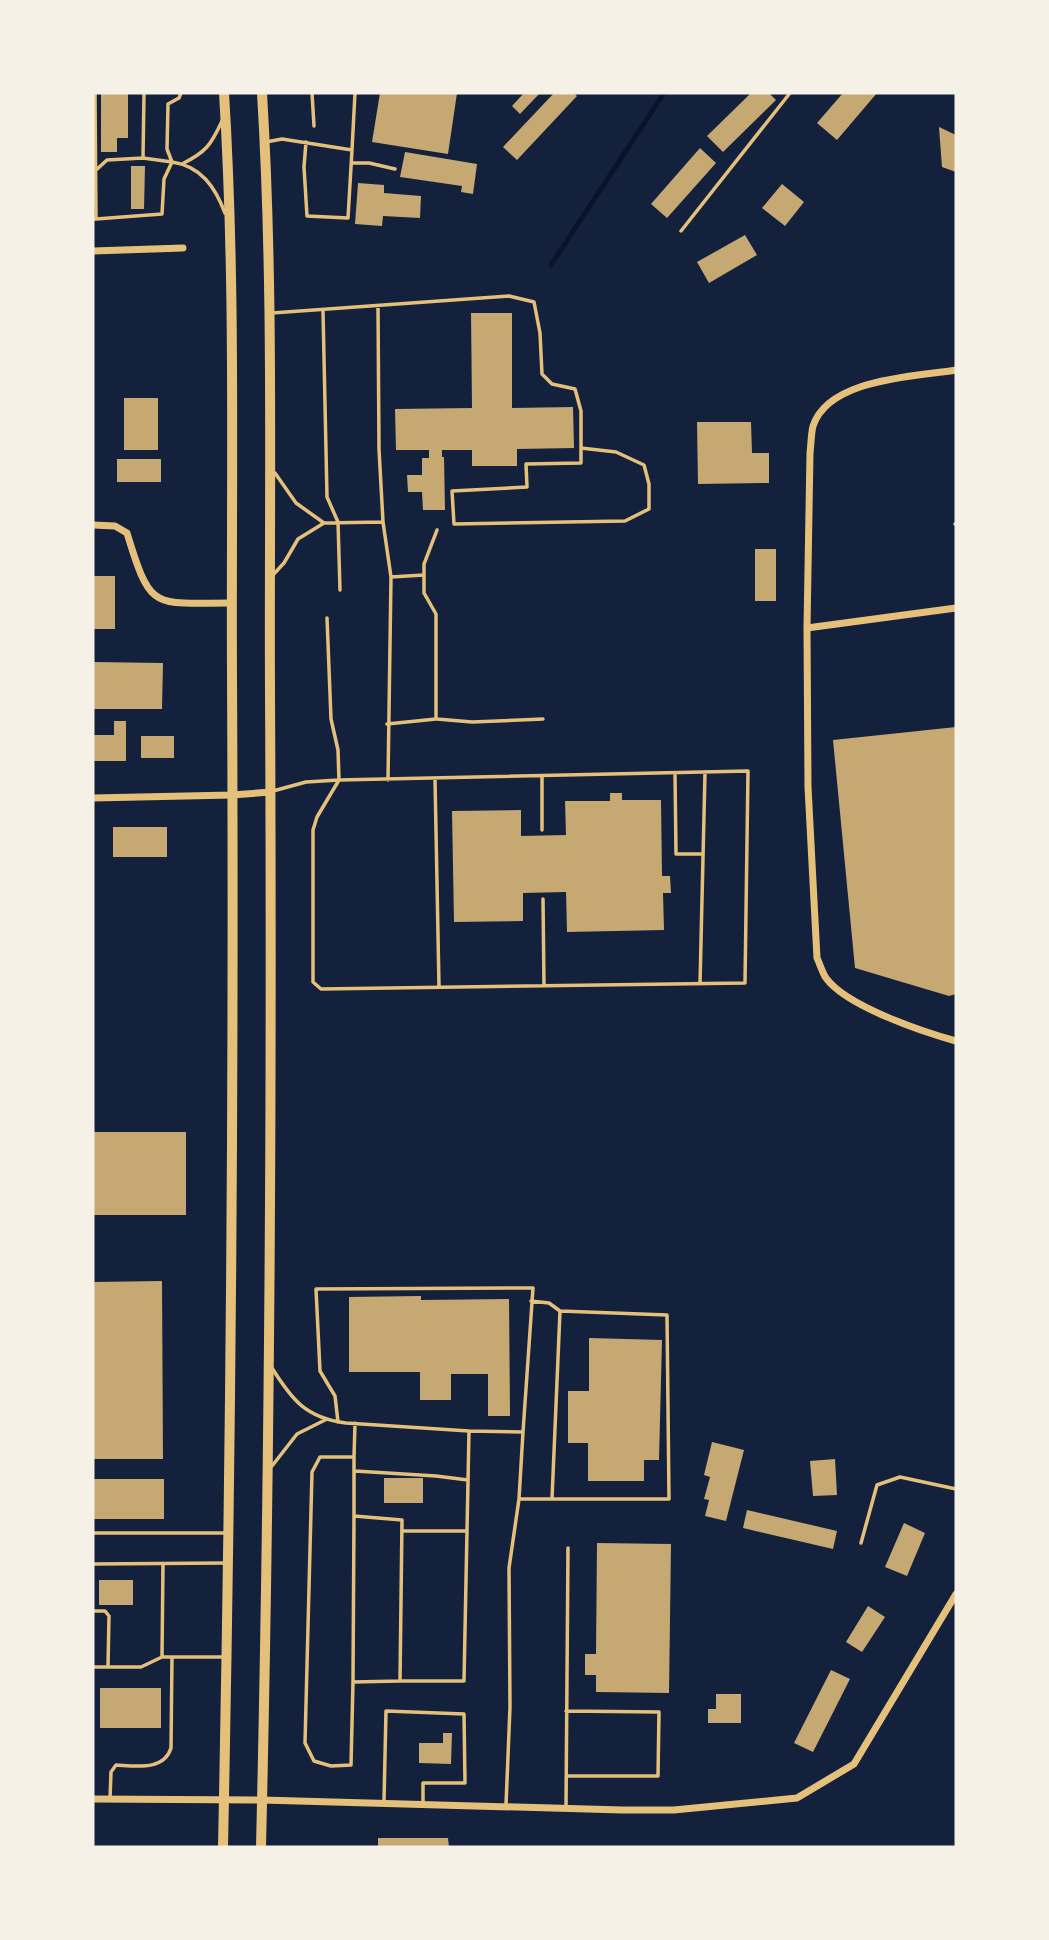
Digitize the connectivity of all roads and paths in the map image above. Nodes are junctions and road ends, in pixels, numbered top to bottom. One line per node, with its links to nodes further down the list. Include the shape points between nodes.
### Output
1 (95, 93): 19 (lane)
2 (144, 93): 14 (lane)
3 (181, 93): 15 (lane, via 168,104 167,149)
4 (224, 93): 9 (main road)
5 (262, 93): 11 (main road)
6 (312, 93): 10 (lane)
7 (355, 93): 13 (lane)
8 (790, 93): 22 (lane)
9 (225, 115): 17 (lane, via 211,144); 21 (main road)
10 (314, 126)
11 (265, 142): 12 (lane); 27 (main road)
12 (306, 142): 13 (lane); 16 (lane, via 307,216 348,219)
13 (352, 150): 16 (lane)
14 (143, 158): 15 (lane); 19 (lane, via 107,160)
15 (172, 162): 17 (lane); 20 (lane, via 164,179 162,214)
16 (353, 163): 18 (lane)
17 (183, 164): 21 (lane, via 203,175 218,193)
18 (395, 169)
19 (94, 171): 20 (lane)
20 (94, 219)
21 (230, 225): 40 (main road)
22 (681, 231)
23 (183, 248): 24 (street)
24 (93, 251)
25 (378, 306): 26 (lane); 29 (lane, via 509,296 534,302 542,374 552,384 575,389 581,411); 32 (lane)
26 (323, 311): 27 (lane); 31 (lane, via 327,497)
27 (270, 313): 30 (main road)
28 (956, 370): 43 (street, via 843,393 824,407 813,426)
29 (581, 448): 29 (lane, via 581,463 526,464 527,487 453,491 454,524 625,521 649,509 644,465 616,452)
30 (270, 468): 33 (lane, via 296,503); 38 (main road)
31 (338, 522): 32 (lane); 33 (lane); 39 (lane)
32 (383, 522): 37 (lane)
33 (324, 523): 38 (lane, via 298,540)
34 (93, 525): 40 (street, via 114,526 127,533 144,584 167,603)
35 (437, 530): 36 (lane)
36 (424, 575): 37 (lane); 44 (lane, via 424,593 436,614)
37 (391, 577): 46 (lane)
38 (270, 579): 53 (main road)
39 (340, 590)
40 (231, 603): 54 (main road)
41 (956, 608): 43 (street)
42 (327, 618): 51 (lane)
43 (807, 628): 62 (street, via 808,788 817,958 825,977 844,996 924,1032)
44 (436, 719): 45 (lane); 46 (lane)
45 (543, 719)
46 (387, 724): 52 (lane)
47 (675, 773): 48 (lane); 49 (lane); 57 (lane, via 676,854)
48 (705, 773): 57 (lane); 59 (lane, via 748,771 745,983)
49 (542, 777): 50 (lane); 56 (lane)
50 (435, 779): 52 (lane); 61 (lane)
51 (339, 780): 52 (lane); 53 (lane, via 306,782); 61 (lane, via 313,830 313,982 321,989)
52 (388, 780)
53 (271, 792): 54 (street); 65 (main road)
54 (232, 795): 55 (street); 82 (main road)
55 (93, 798)
56 (542, 830)
57 (703, 854): 59 (lane)
58 (543, 899): 60 (lane)
59 (700, 984): 60 (lane)
60 (544, 986): 61 (lane)
61 (439, 987)
62 (956, 1041)
63 (531, 1301): 64 (lane, via 549,1303); 67 (lane, via 533,1288 316,1289 320,1371 335,1396); 70 (lane)
64 (560, 1311): 77 (lane); 77 (lane, via 667,1315 669,1499)
65 (270, 1363): 66 (lane, via 291,1397); 72 (main road)
66 (325, 1420): 67 (lane); 72 (lane, via 297,1434)
67 (338, 1422): 68 (lane)
68 (355, 1423): 69 (lane); 71 (lane)
69 (469, 1431): 70 (lane); 74 (lane)
70 (523, 1432): 76 (lane)
71 (354, 1457): 73 (lane); 96 (lane, via 320,1457 312,1472 305,1743 314,1761 351,1765)
72 (268, 1470): 102 (main road)
73 (354, 1471): 74 (lane); 78 (lane)
74 (468, 1480): 80 (lane)
75 (956, 1489): 83 (lane, via 900,1477 877,1485)
76 (519, 1499): 77 (lane); 105 (lane, via 509,1568)
77 (552, 1499)
78 (354, 1516): 79 (lane, via 402,1520); 96 (lane)
79 (402, 1531): 80 (lane); 95 (lane)
80 (467, 1531): 95 (lane, via 464,1681)
81 (93, 1534): 82 (lane)
82 (229, 1534): 85 (main road)
83 (861, 1543)
84 (568, 1548): 97 (lane)
85 (229, 1563): 87 (lane); 92 (main road)
86 (93, 1564): 87 (lane)
87 (163, 1564): 90 (lane)
88 (956, 1594): 106 (street, via 854,1764 797,1798 674,1810)
89 (93, 1611): 94 (lane, via 105,1611 109,1616)
90 (162, 1657): 91 (lane); 94 (lane, via 141,1667)
91 (172, 1657): 92 (lane); 100 (lane, via 168,1756 147,1766 116,1765 111,1772)
92 (227, 1657): 101 (main road)
93 (93, 1667): 94 (lane)
94 (108, 1667)
95 (400, 1681): 96 (lane)
96 (352, 1682)
97 (566, 1711): 98 (lane); 98 (lane, via 659,1712 658,1776)
98 (566, 1776): 106 (lane)
99 (93, 1799): 100 (street)
100 (110, 1799): 101 (street)
101 (224, 1800): 102 (street); 107 (main road)
102 (262, 1800): 103 (street); 108 (main road)
103 (384, 1804): 104 (street); 104 (lane, via 386,1711 464,1714 465,1783 423,1783)
104 (423, 1805): 105 (street)
105 (506, 1807): 106 (street)
106 (566, 1809)
107 (223, 1847)
108 (261, 1847)

